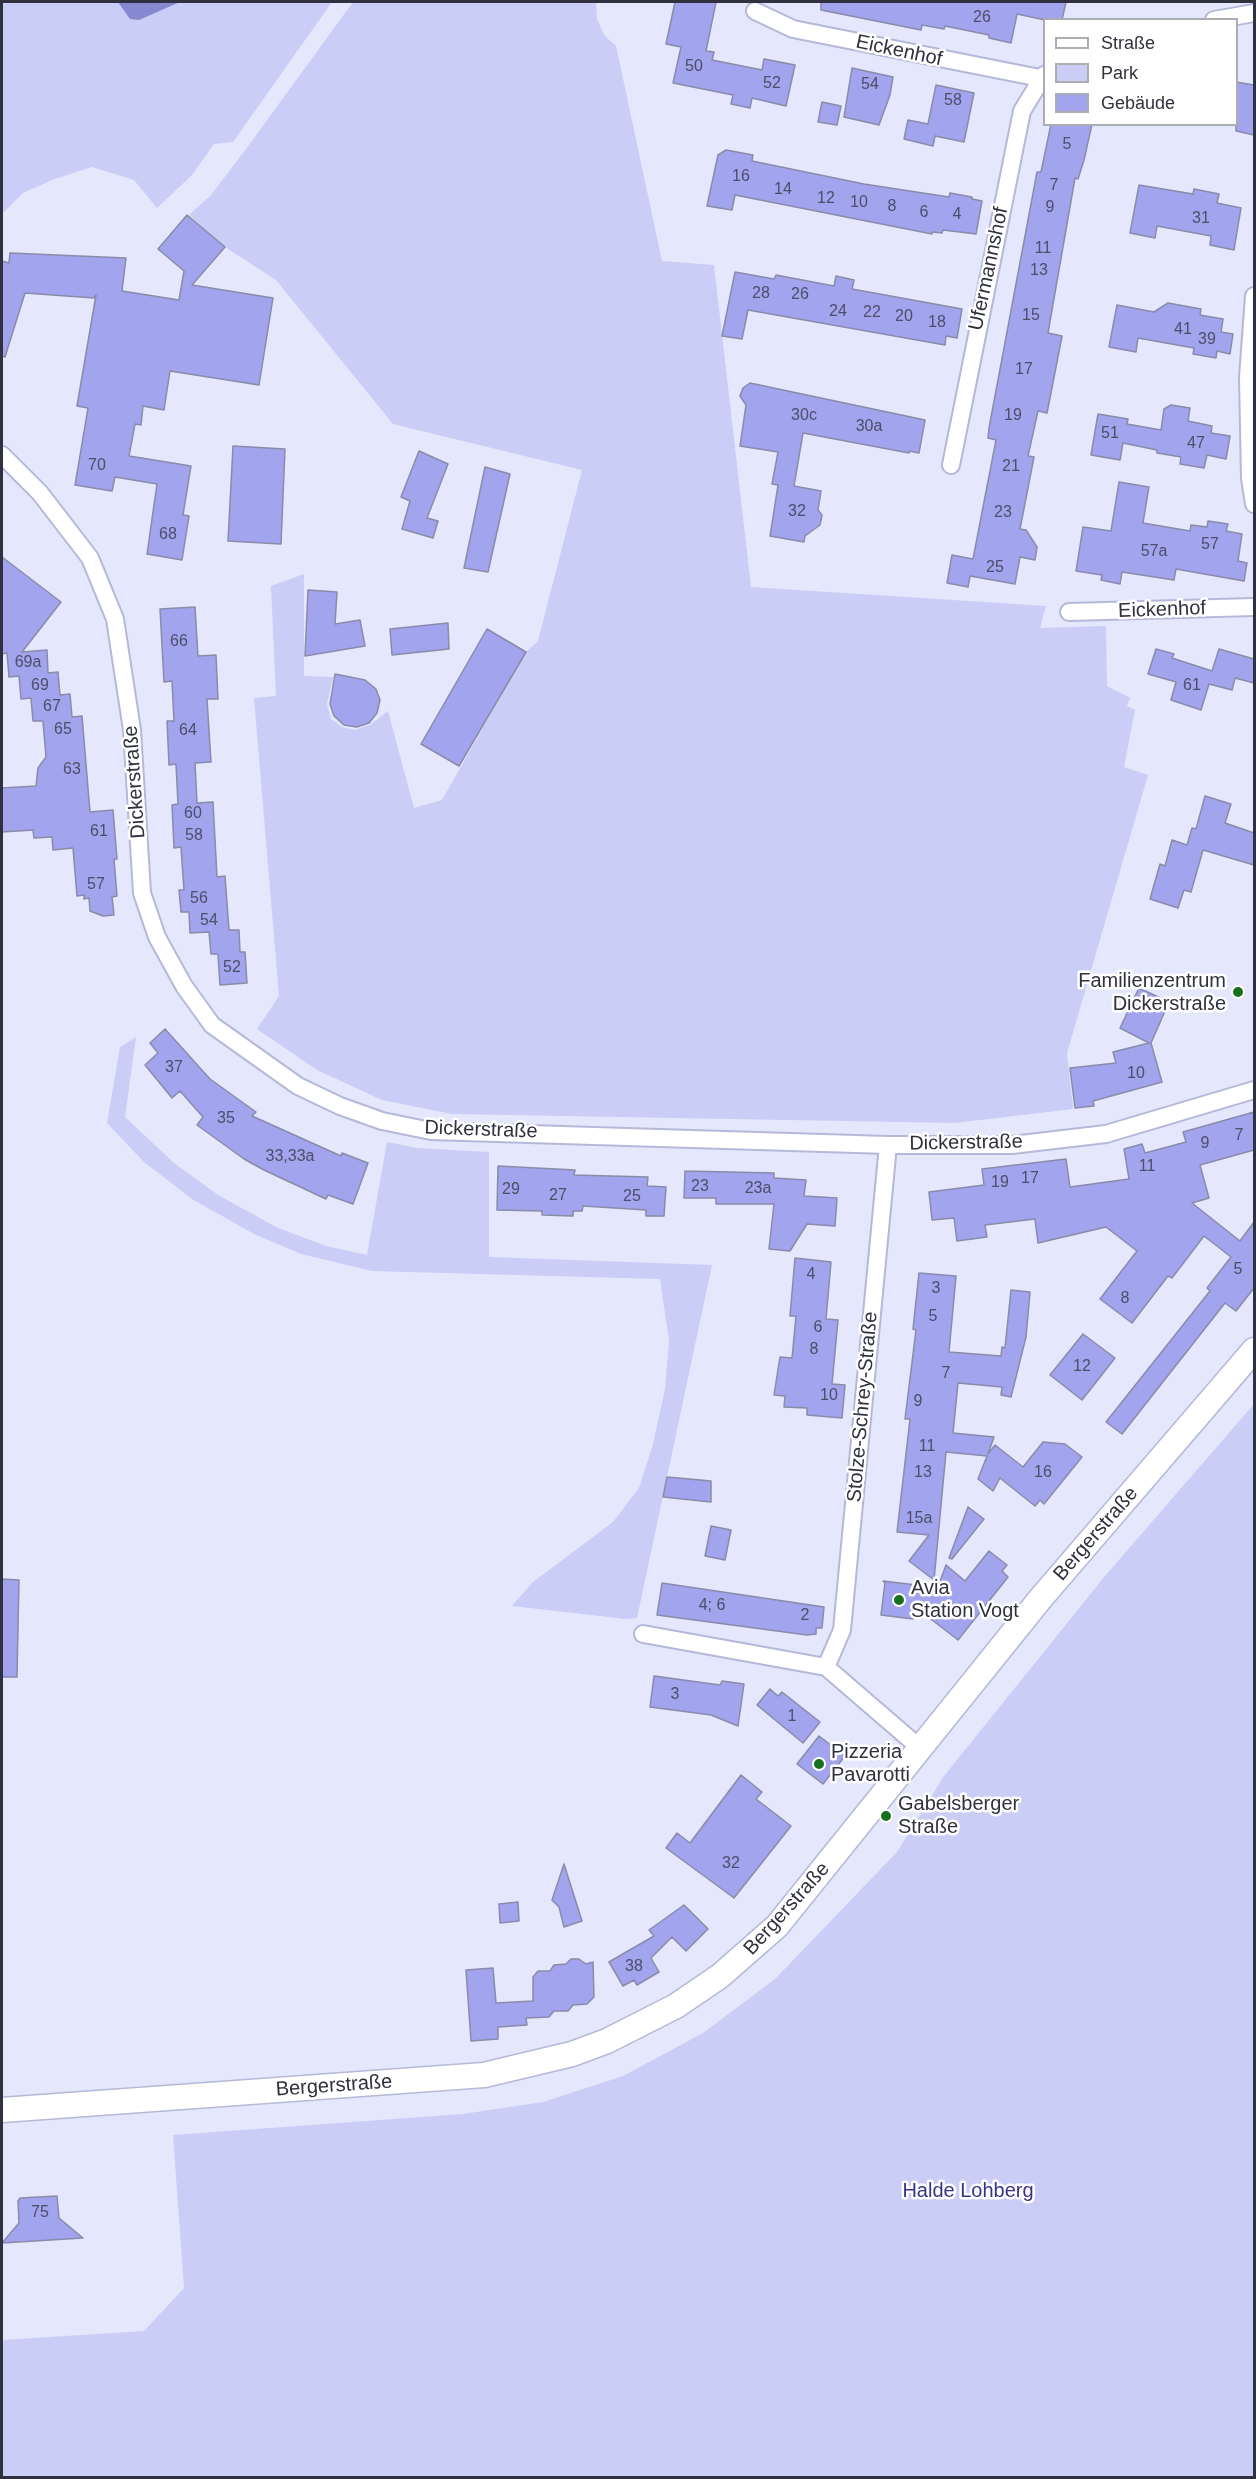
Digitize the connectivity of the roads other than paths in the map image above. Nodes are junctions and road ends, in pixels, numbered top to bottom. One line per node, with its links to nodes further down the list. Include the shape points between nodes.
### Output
1 (755, 11): 4 (street, Eickenhof, via 794,29)
2 (1254, 13): 3 (street)
3 (1225, 18)
4 (1042, 77): 7 (street, Ufermannshof, via 1022,111)
5 (1254, 296): 8 (street, via 1248,377)
6 (2, 455): 12 (street, Dickerstraße, via 61,519 90,558 102,582 115,619 127,686 142,893 157,937 184,986 212,1025 298,1086 382,1121 431,1131)
7 (951, 465)
8 (1254, 504)
9 (1254, 608): 10 (street, Eickenhof)
10 (1069, 612)
11 (1254, 1090): 12 (street, Dickerstraße, via 1106,1134 1012,1145)
12 (888, 1145): 15 (street, Stolze-Schrey-Straße, via 842,1630)
13 (1254, 1350): 16 (main road, Bergerstraße, via 1041,1598)
14 (643, 1634): 15 (street)
15 (826, 1666): 16 (street)
16 (920, 1748): 17 (main road, Bergerstraße, via 801,1899 762,1941 699,1992 607,2041 534,2065 484,2075)
17 (2, 2110)

